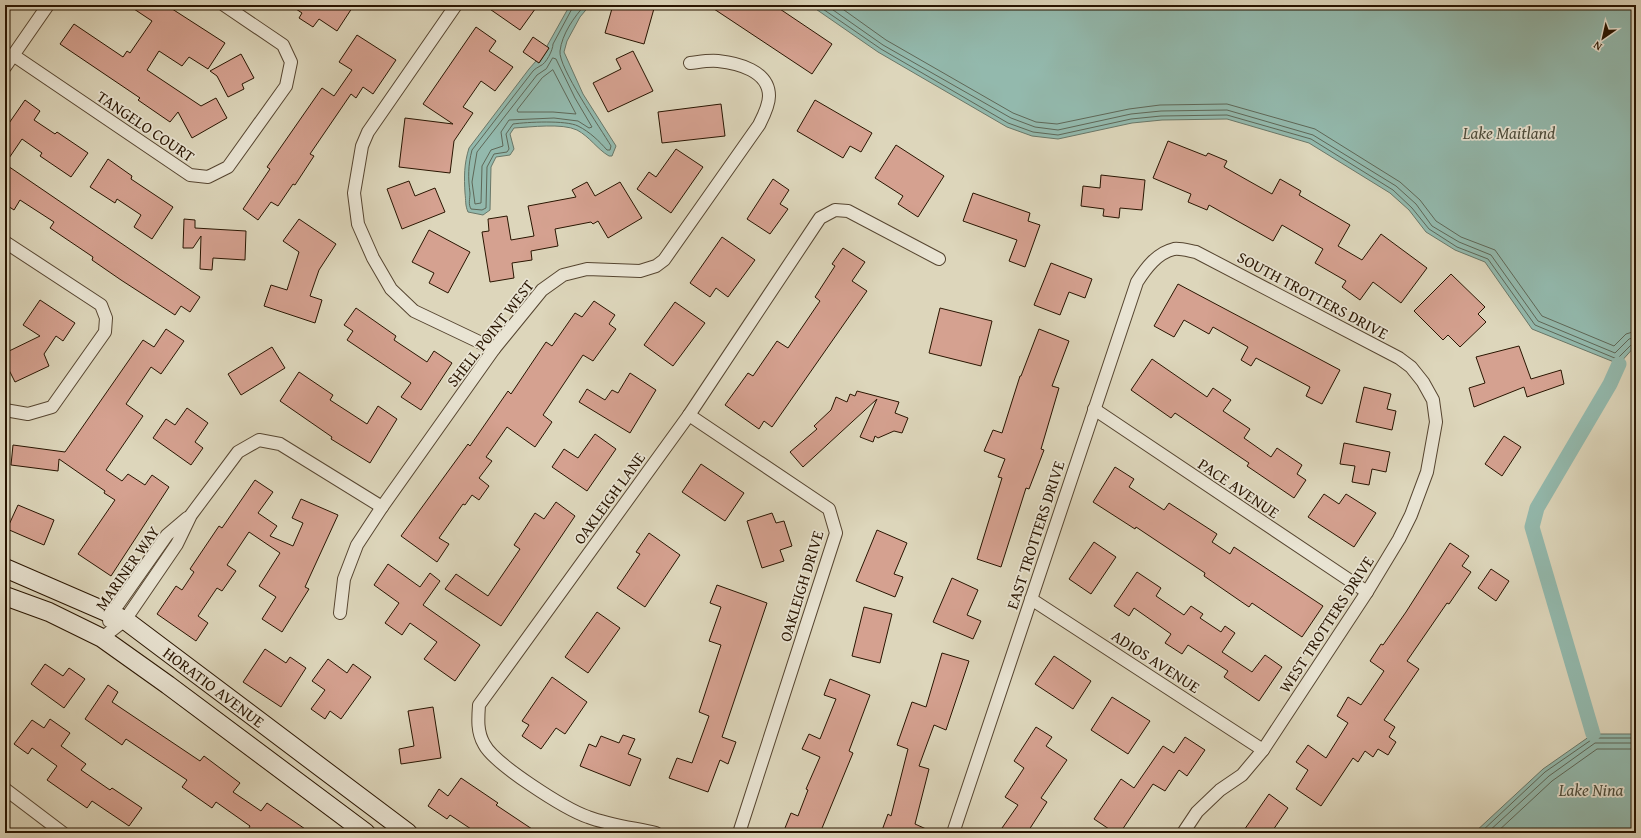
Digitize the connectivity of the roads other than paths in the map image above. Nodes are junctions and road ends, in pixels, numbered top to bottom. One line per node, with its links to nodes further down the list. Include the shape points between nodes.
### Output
1 (48, 5): 4 (street)
2 (224, 5): 4 (street, TANGELO COURT, via 283,45 291,62 286,86 228,167 208,177 190,175)
3 (456, 5): 10 (street, via 368,132 362,146 354,193 358,224 373,258 391,289 414,311)
4 (13, 55): 6 (street)
5 (690, 63): 10 (street, SHELL POINT WEST, via 716,60 737,64 757,73 767,86 769,96 759,126 664,260 656,266 640,271 587,270 563,275 542,290)
6 (5, 67)
7 (5, 242): 13 (street, via 101,305 106,318 105,332 52,407 28,414)
8 (1161, 255): 11 (street, SOUTH TROTTERS DRIVE, via 1175,249 1196,252 1399,358 1411,367); 12 (street, EAST TROTTERS DRIVE, via 1148,265 1137,282)
9 (939, 259): 14 (street, OAKLEIGH LANE, via 848,211 835,210 820,218)
10 (494, 348): 15 (street, SHELL POINT WEST)
11 (1434, 400): 17 (street, WEST TROTTERS DRIVE, via 1436,422 1426,472 1411,515)
12 (1094, 409): 17 (street, PACE AVENUE); 19 (street, EAST TROTTERS DRIVE)
13 (5, 410)
14 (689, 414): 28 (street, OAKLEIGH LANE, via 479,705 478,726 484,745 501,763 565,807 583,815); 29 (street, OAKLEIGH DRIVE, via 829,509 836,533)
15 (382, 507): 20 (street, SHELL POINT WEST, via 357,545 344,579); 21 (street, MARINER WAY, via 280,444 259,440 238,452 191,515 177,544)
16 (5, 568): 21 (main road, HORATIO AVENUE)
17 (1367, 592): 23 (street, WEST TROTTERS DRIVE)
18 (5, 596): 22 (main road, HORATIO AVENUE, via 49,612)
19 (1031, 599): 23 (street, ADIOS AVENUE); 30 (street, EAST TROTTERS DRIVE)
20 (340, 613)
21 (118, 616): 22 (street, MARINER WAY); 27 (main road, HORATIO AVENUE)
22 (102, 638): 26 (main road, HORATIO AVENUE)
23 (1263, 750): 31 (street, WEST TROTTERS DRIVE, via 1242,775 1220,790 1198,812)
24 (5, 789): 25 (street)
25 (63, 833)
26 (366, 833)
27 (408, 833)
28 (656, 833)
29 (740, 833)
30 (953, 833)
31 (1183, 833)

